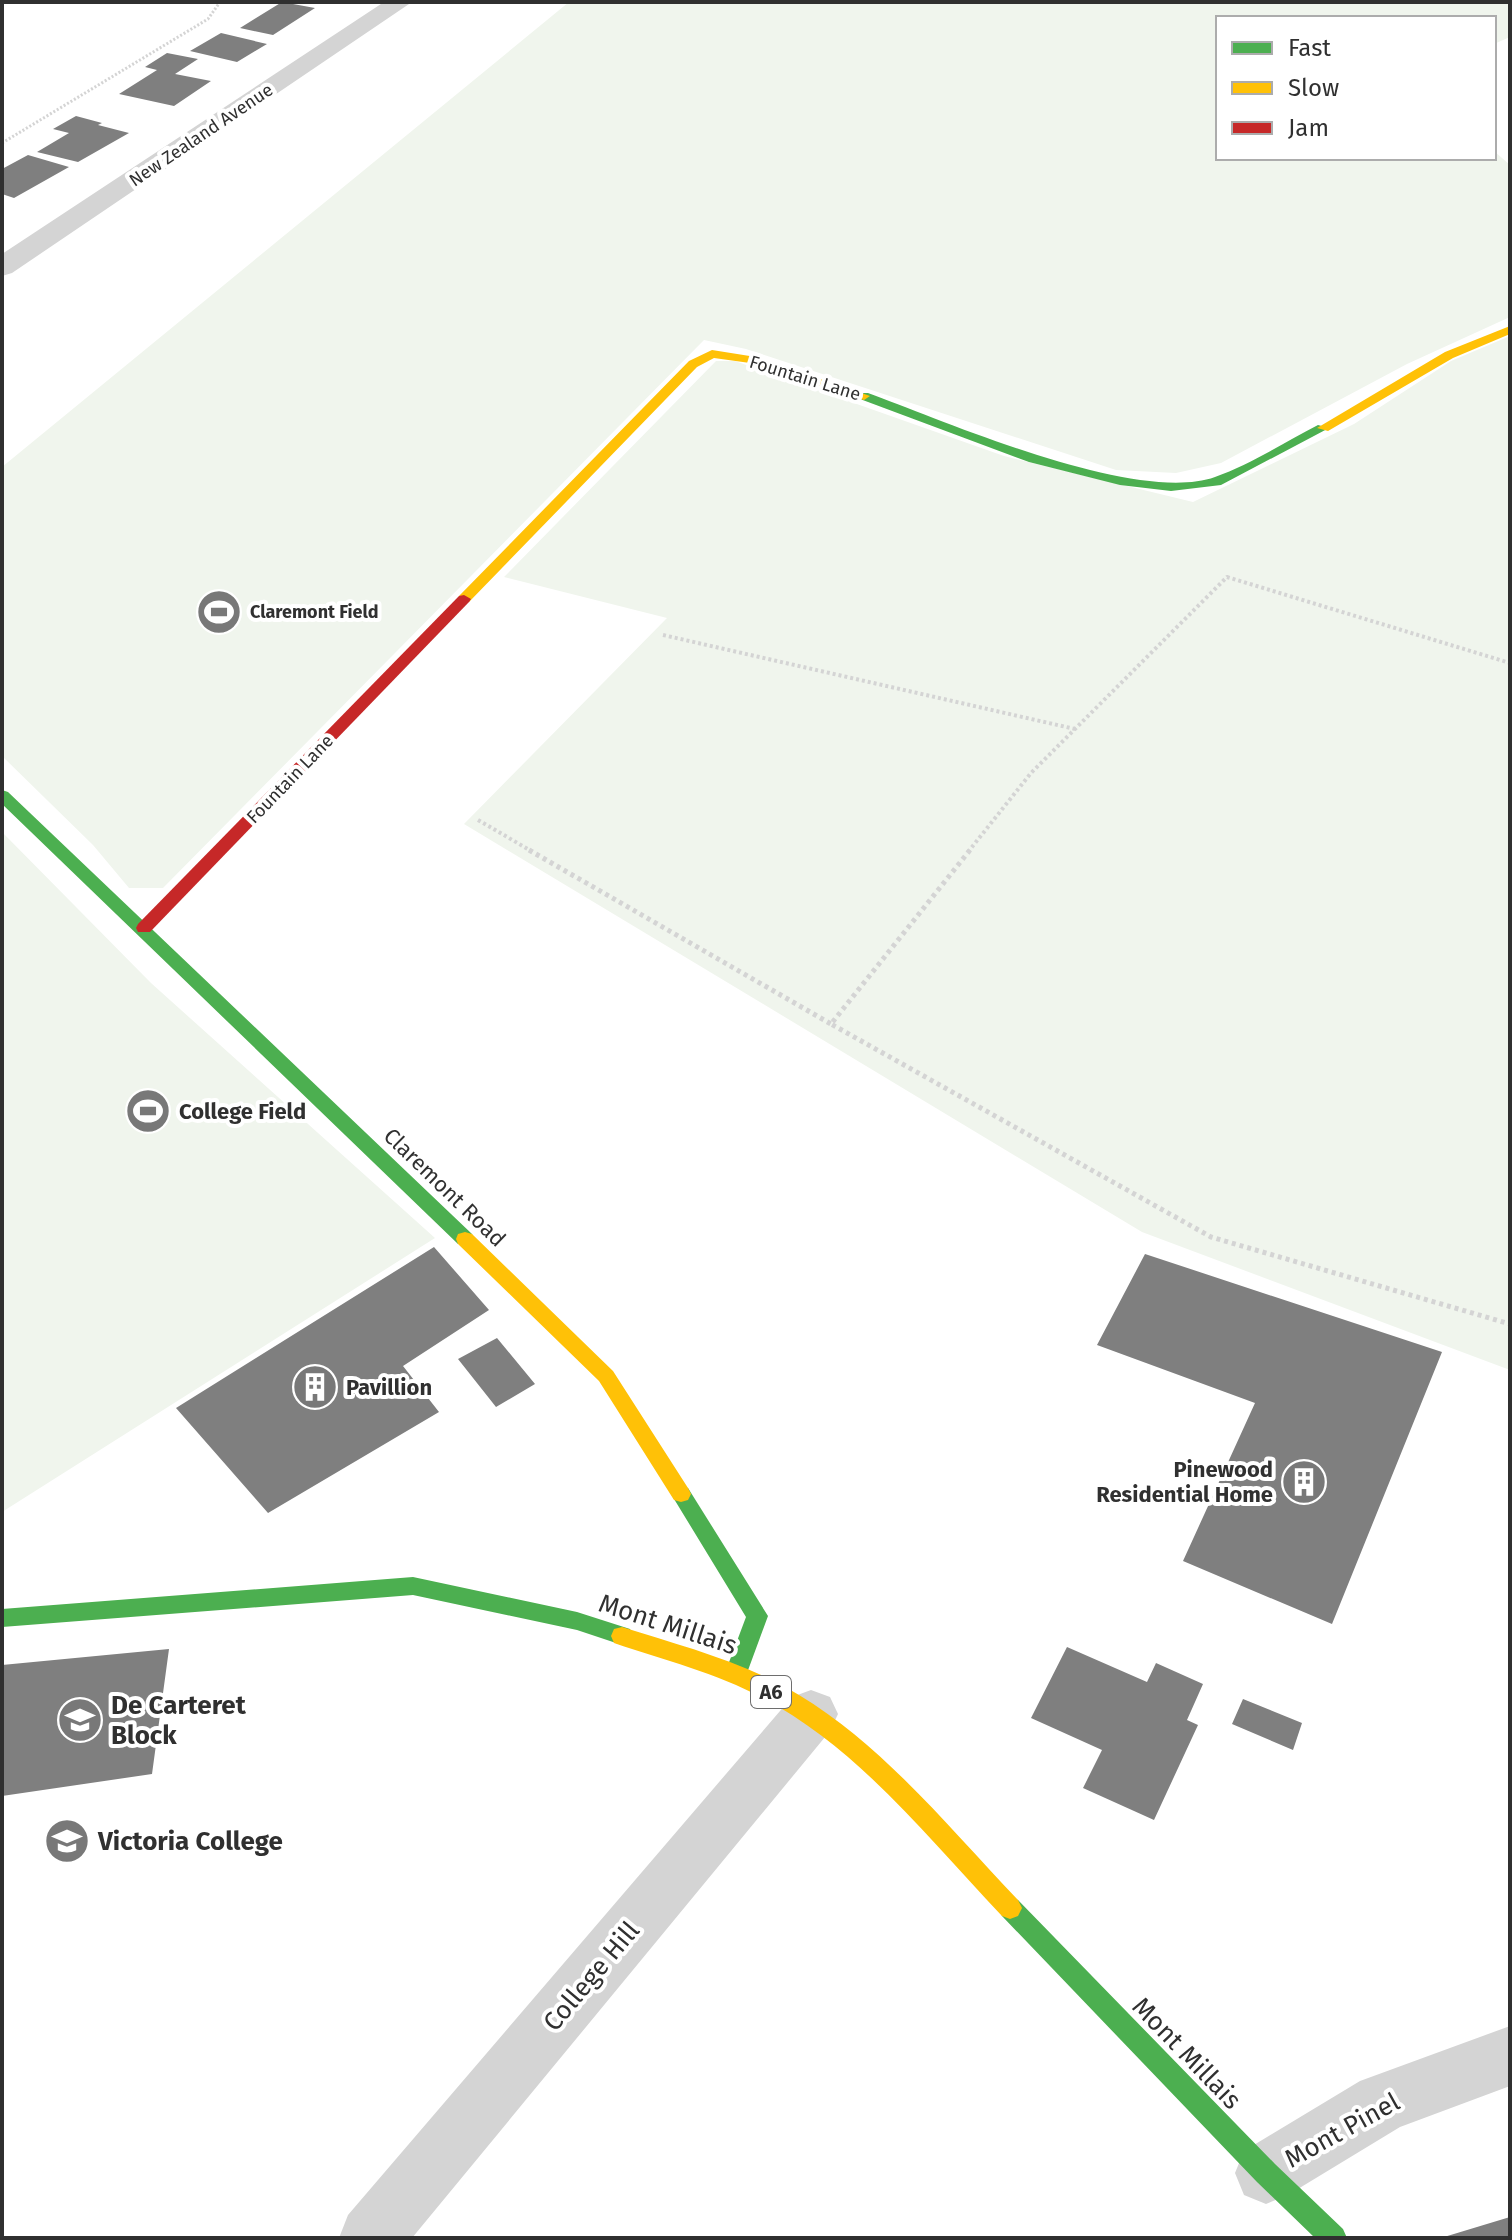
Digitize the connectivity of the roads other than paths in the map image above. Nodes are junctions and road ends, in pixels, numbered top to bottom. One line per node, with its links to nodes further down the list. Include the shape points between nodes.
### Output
1 (400, 2): 2 (street, New Zealand Avenue)
2 (2, 267)
3 (1510, 330): 5 (street, Fountain Lane, via 1449,355 1329,425 1216,482 1171,487 1120,481 1034,459 879,401 752,360 712,354 693,364)
4 (2, 795): 5 (street, Claremont Road)
5 (144, 928): 7 (street, Claremont Road, via 606,1376 757,1616)
6 (2, 1618): 7 (street, Mont Millais / A6, via 413,1586 577,1621)
7 (736, 1673): 8 (street, Mont Millais / A6)
8 (811, 1714): 10 (street, Mont Millais / A6, via 857,1750); 11 (street, College Hill)
9 (1510, 2056): 10 (street, Mont Pinel, via 1382,2103)
10 (1266, 2173): 12 (street, Mont Millais / A6)
11 (371, 2238)
12 (1334, 2238)

